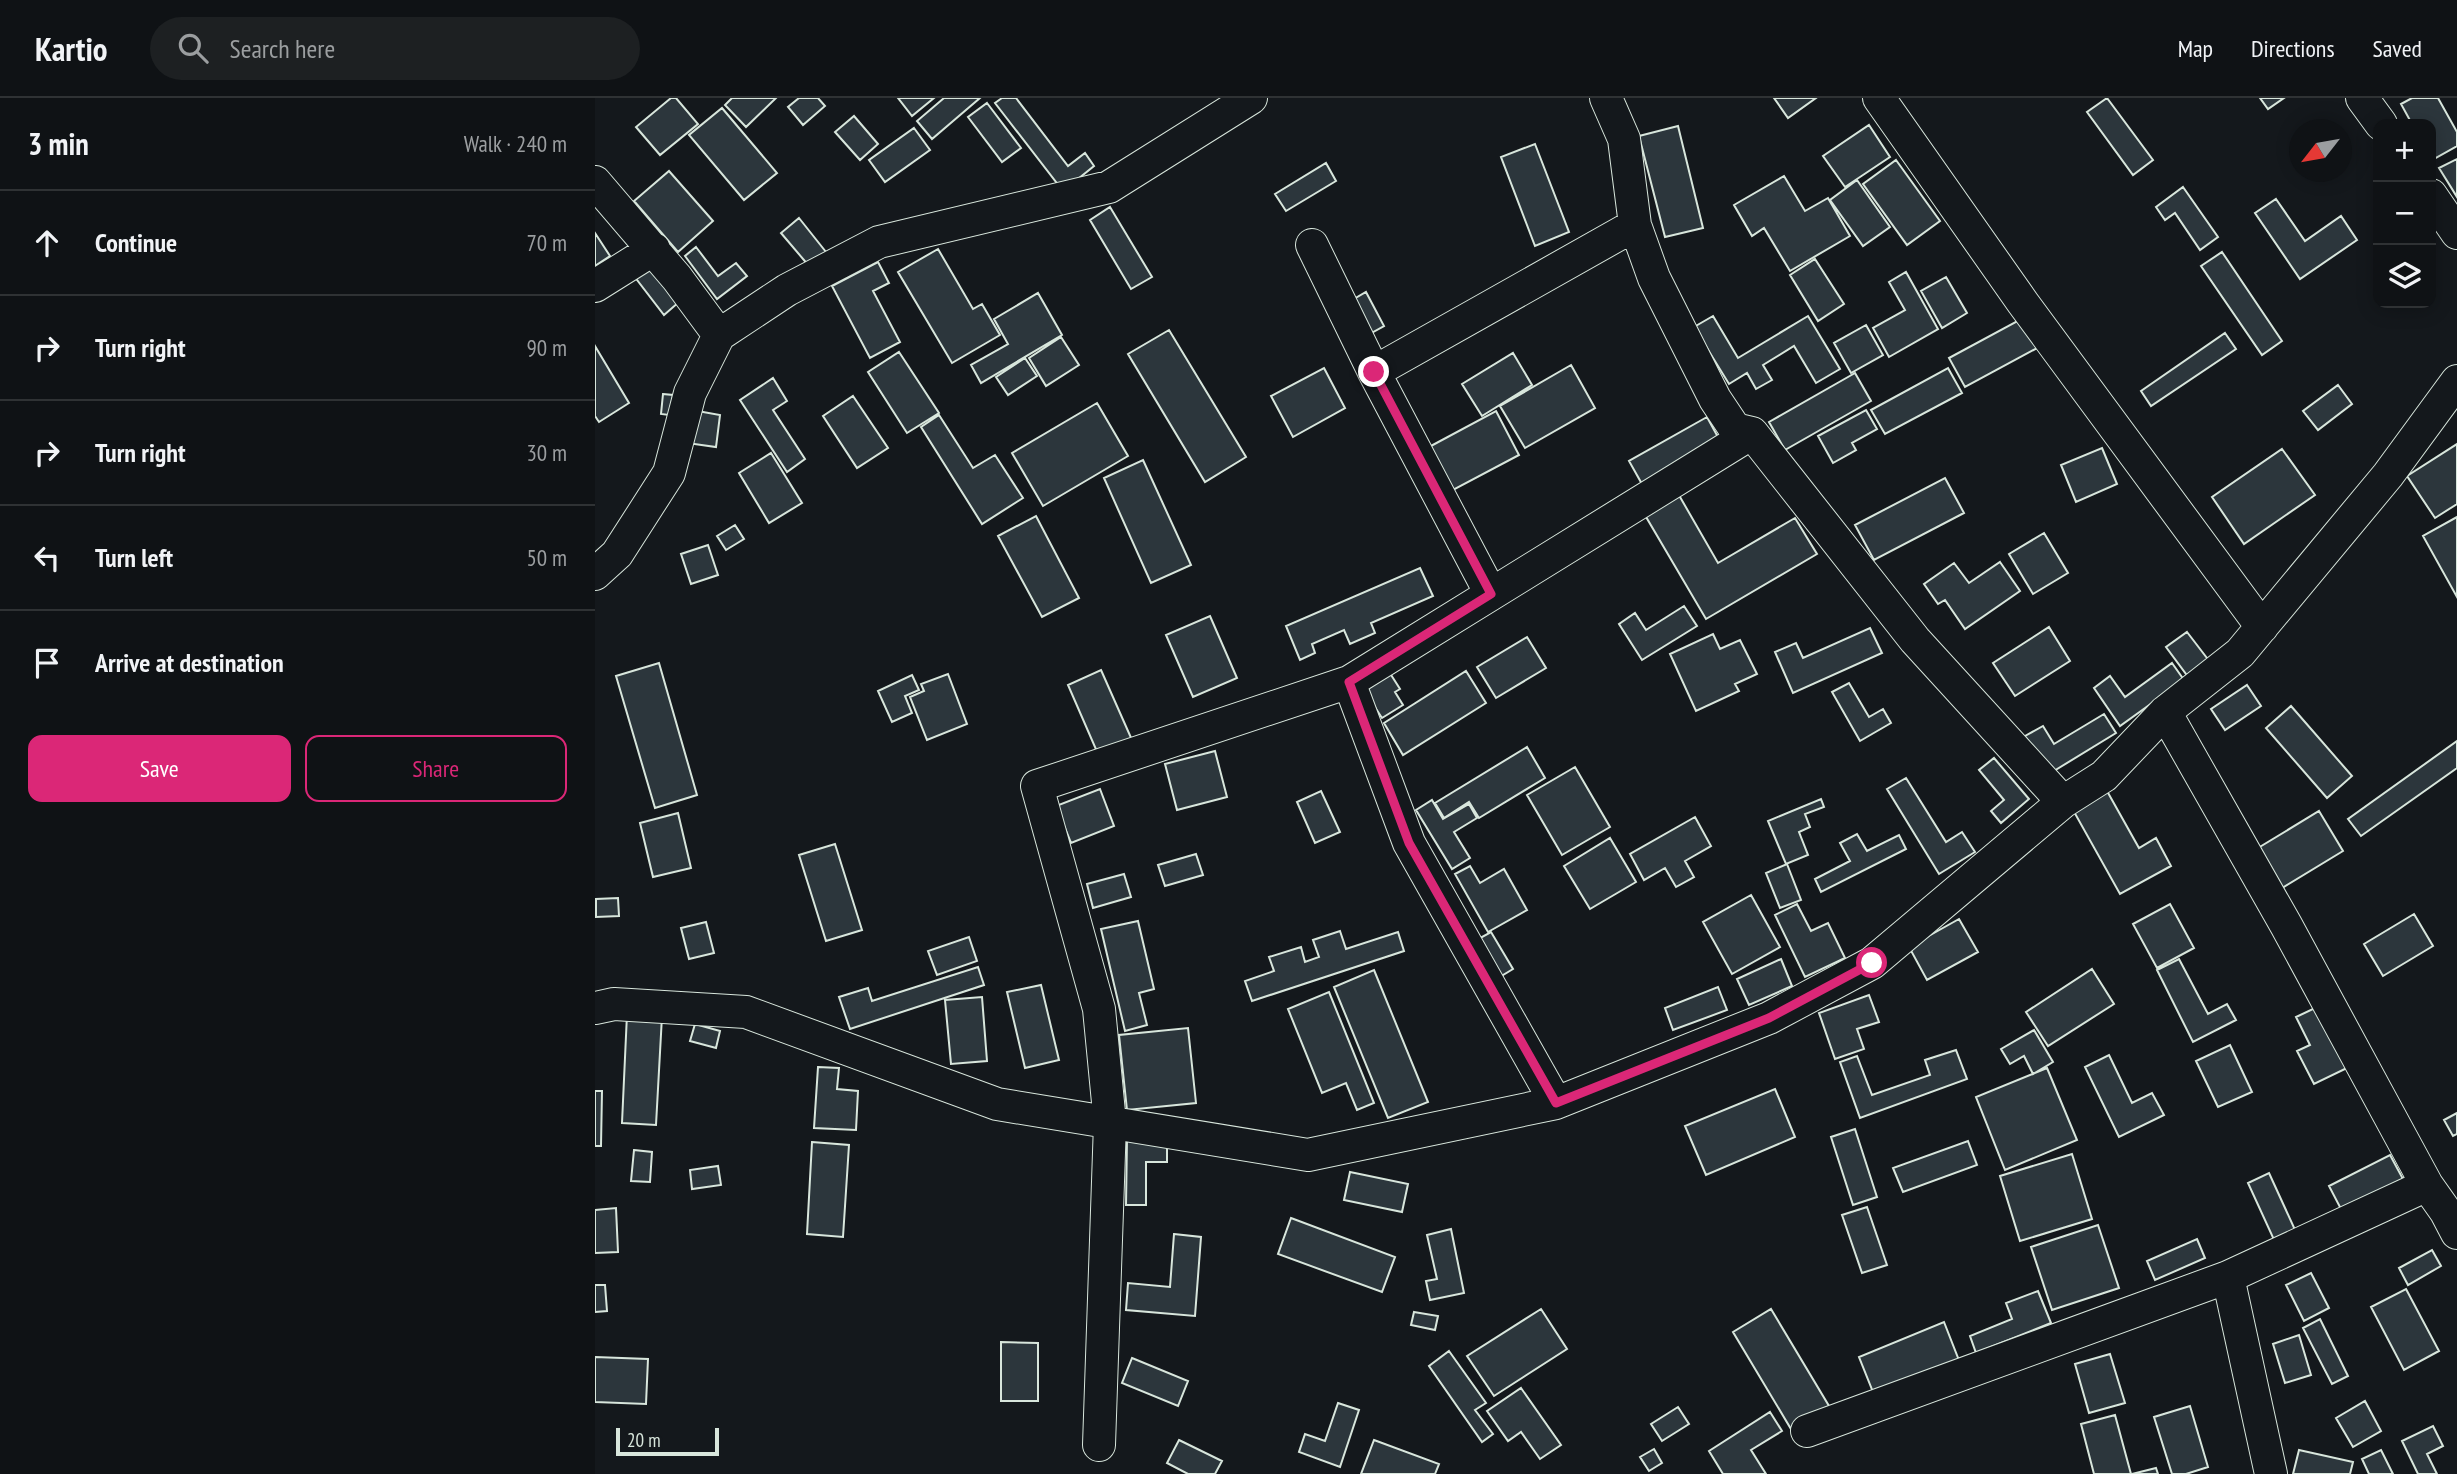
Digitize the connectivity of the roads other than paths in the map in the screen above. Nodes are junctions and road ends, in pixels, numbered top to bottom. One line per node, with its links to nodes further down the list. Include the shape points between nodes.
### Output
1 (1251, 98): 13 (street, via 1109,187 879,242 787,290)
2 (1606, 98): 8 (street, via 1624,139)
3 (1879, 98): 19 (street, via 2023,303)
4 (2362, 98): 5 (street)
5 (2377, 119)
6 (595, 182): 11 (street)
7 (2436, 202): 9 (street)
8 (1635, 225): 14 (street); 16 (street, via 1654,278 1715,399 1735,429)
9 (2457, 233)
10 (1312, 245): 14 (street)
11 (653, 249): 12 (street); 13 (street)
12 (595, 286)
13 (719, 335): 17 (street, via 690,393 669,472 617,554)
14 (1374, 372): 18 (street)
15 (2457, 381): 19 (street, via 2388,475)
16 (1752, 433): 18 (street); 22 (street, via 1915,640)
17 (595, 574)
18 (1491, 594): 20 (street)
19 (2262, 627): 21 (street, via 2240,653)
20 (1349, 682): 24 (street, via 1409,843); 25 (street, via 1037,786 1099,1009)
21 (2165, 712): 22 (street, via 2104,776); 26 (street)
22 (2063, 802): 24 (street, via 1872,963 1769,1018)
23 (595, 1008): 25 (street, via 614,1004 746,1012 997,1104)
24 (1556, 1103): 25 (street, via 1308,1155)
25 (1110, 1123): 30 (street)
26 (2427, 1185): 27 (street); 28 (street)
27 (2457, 1233)
28 (2228, 1277): 29 (street); 31 (street)
29 (1807, 1431)
30 (1099, 1445)
31 (2271, 1474)

